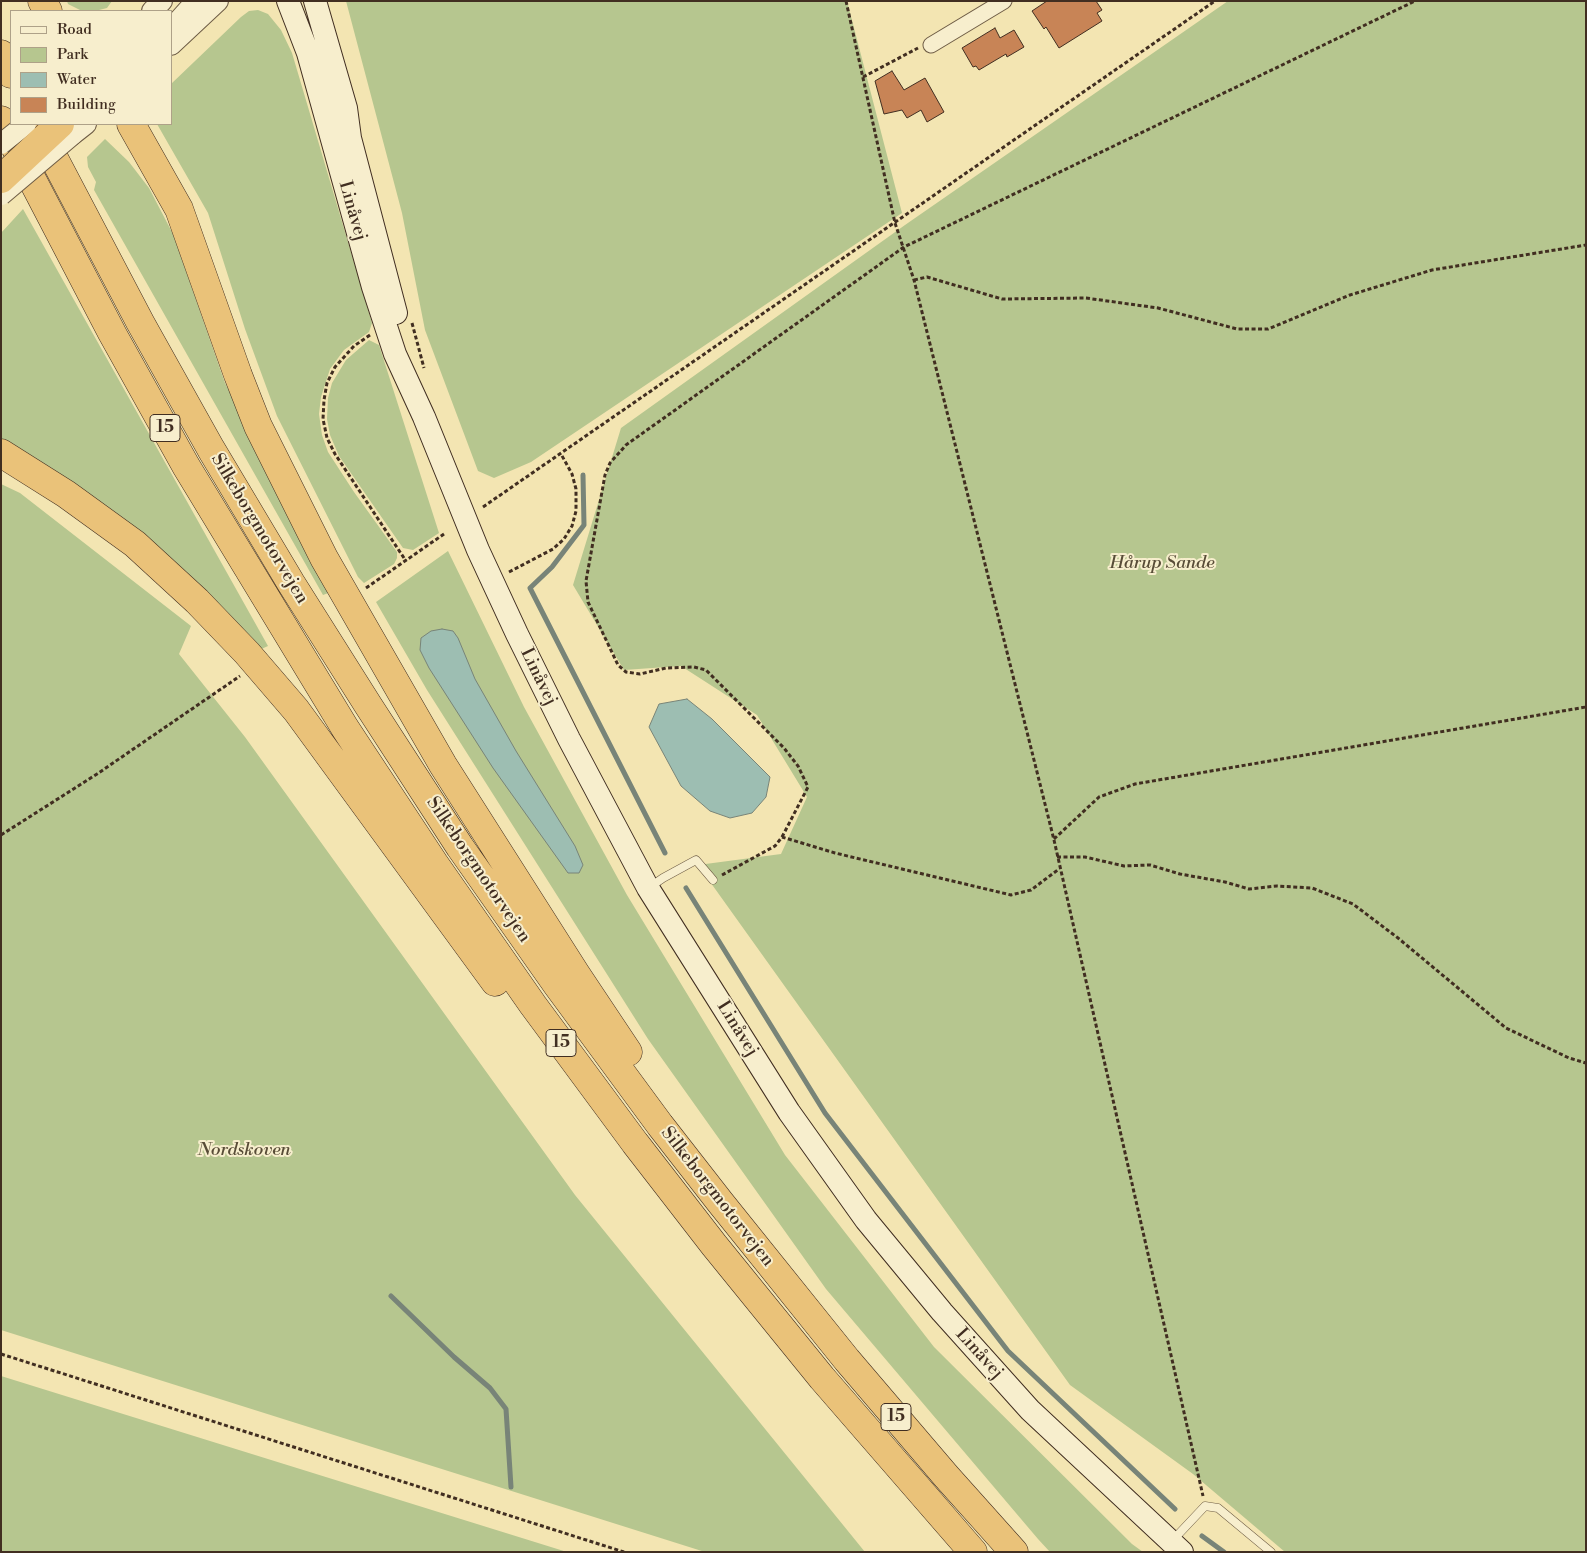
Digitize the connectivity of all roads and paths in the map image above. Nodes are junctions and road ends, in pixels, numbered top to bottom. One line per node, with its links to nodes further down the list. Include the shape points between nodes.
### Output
1 (162, 1): 11 (street)
2 (196, 1): 12 (street)
3 (218, 1): 13 (street)
4 (288, 1): 34 (main road, Linåvej, via 308,53 373,287 395,354)
5 (303, 1): 23 (main road, via 337,111)
6 (315, 1): 23 (main road, Linåvej, via 346,108)
7 (846, 1): 17 (path)
8 (1004, 1): 14 (street)
9 (1215, 1): 27 (path)
10 (1415, 1): 29 (path)
11 (153, 10)
12 (172, 28)
13 (172, 44)
14 (931, 45): 17 (path)
15 (1, 54): 16 (highway)
16 (10, 72)
17 (863, 77): 27 (path)
18 (37, 125): 52 (highway, Silkeborgmotorvejen / 15, via 211,449 290,583 368,705 460,847 557,985 660,1125)
19 (111, 125): 24 (highway)
20 (132, 125): 24 (highway)
21 (73, 128): 25 (highway, bridge); 26 (street, bridge)
22 (7, 134): 53 (highway, Silkeborgmotorvejen / 15, via 186,466 345,728 538,1013 635,1143)
23 (350, 138): 34 (main road, Linåvej)
24 (158, 172): 52 (highway, via 185,224 258,426 324,558 488,838)
25 (1, 179)
26 (1, 195)
27 (895, 223): 29 (path); 36 (path)
28 (1586, 245): 30 (path, via 1432,270 1350,295 1268,330 1237,329 1158,308 1086,298 1002,299 927,277)
29 (904, 247): 30 (path); 45 (path, via 626,445 610,463 605,475 586,581 588,602 618,665 632,674 666,668 706,670 784,748 808,787)
30 (914, 280): 46 (path)
31 (411, 318): 33 (path)
32 (374, 334): 39 (path, via 361,340 335,367 327,383 323,419 335,454)
33 (426, 374)
34 (424, 417): 50 (main road, Linåvej, via 478,550 517,634)
35 (1, 454): 53 (highway, via 66,494 135,544 248,653 296,710 561,1073 625,1153)
36 (561, 454): 37 (path); 40 (path, via 576,488 572,526 553,550)
37 (484, 507)
38 (444, 534): 39 (path)
39 (406, 561): 41 (path)
40 (506, 573)
41 (363, 590)
42 (241, 674): 44 (path, via 97,774)
43 (1586, 707): 46 (path, via 1135,784 1099,797)
44 (1, 835)
45 (782, 837): 48 (path, via 1011,895 1031,890); 49 (path, via 775,846)
46 (1054, 840): 47 (path)
47 (1057, 857): 48 (path); 51 (path, via 1085,857 1124,866 1150,865 1249,889 1276,886 1312,888 1353,904 1506,1028)
48 (1060, 869): 55 (path)
49 (713, 880): 50 (lane, via 696,860)
50 (648, 888): 56 (main road, Linåvej, via 789,1112 866,1220 942,1312 1030,1410)
51 (1586, 1063)
52 (781, 1279): 59 (highway, Silkeborgmotorvejen / 15)
53 (795, 1346): 58 (highway, Silkeborgmotorvejen / 15)
54 (1, 1354): 57 (path)
55 (1205, 1506): 56 (lane); 60 (lane, via 1218,1508)
56 (1176, 1547)
57 (624, 1552)
58 (973, 1552)
59 (1014, 1552)
60 (1271, 1552)

